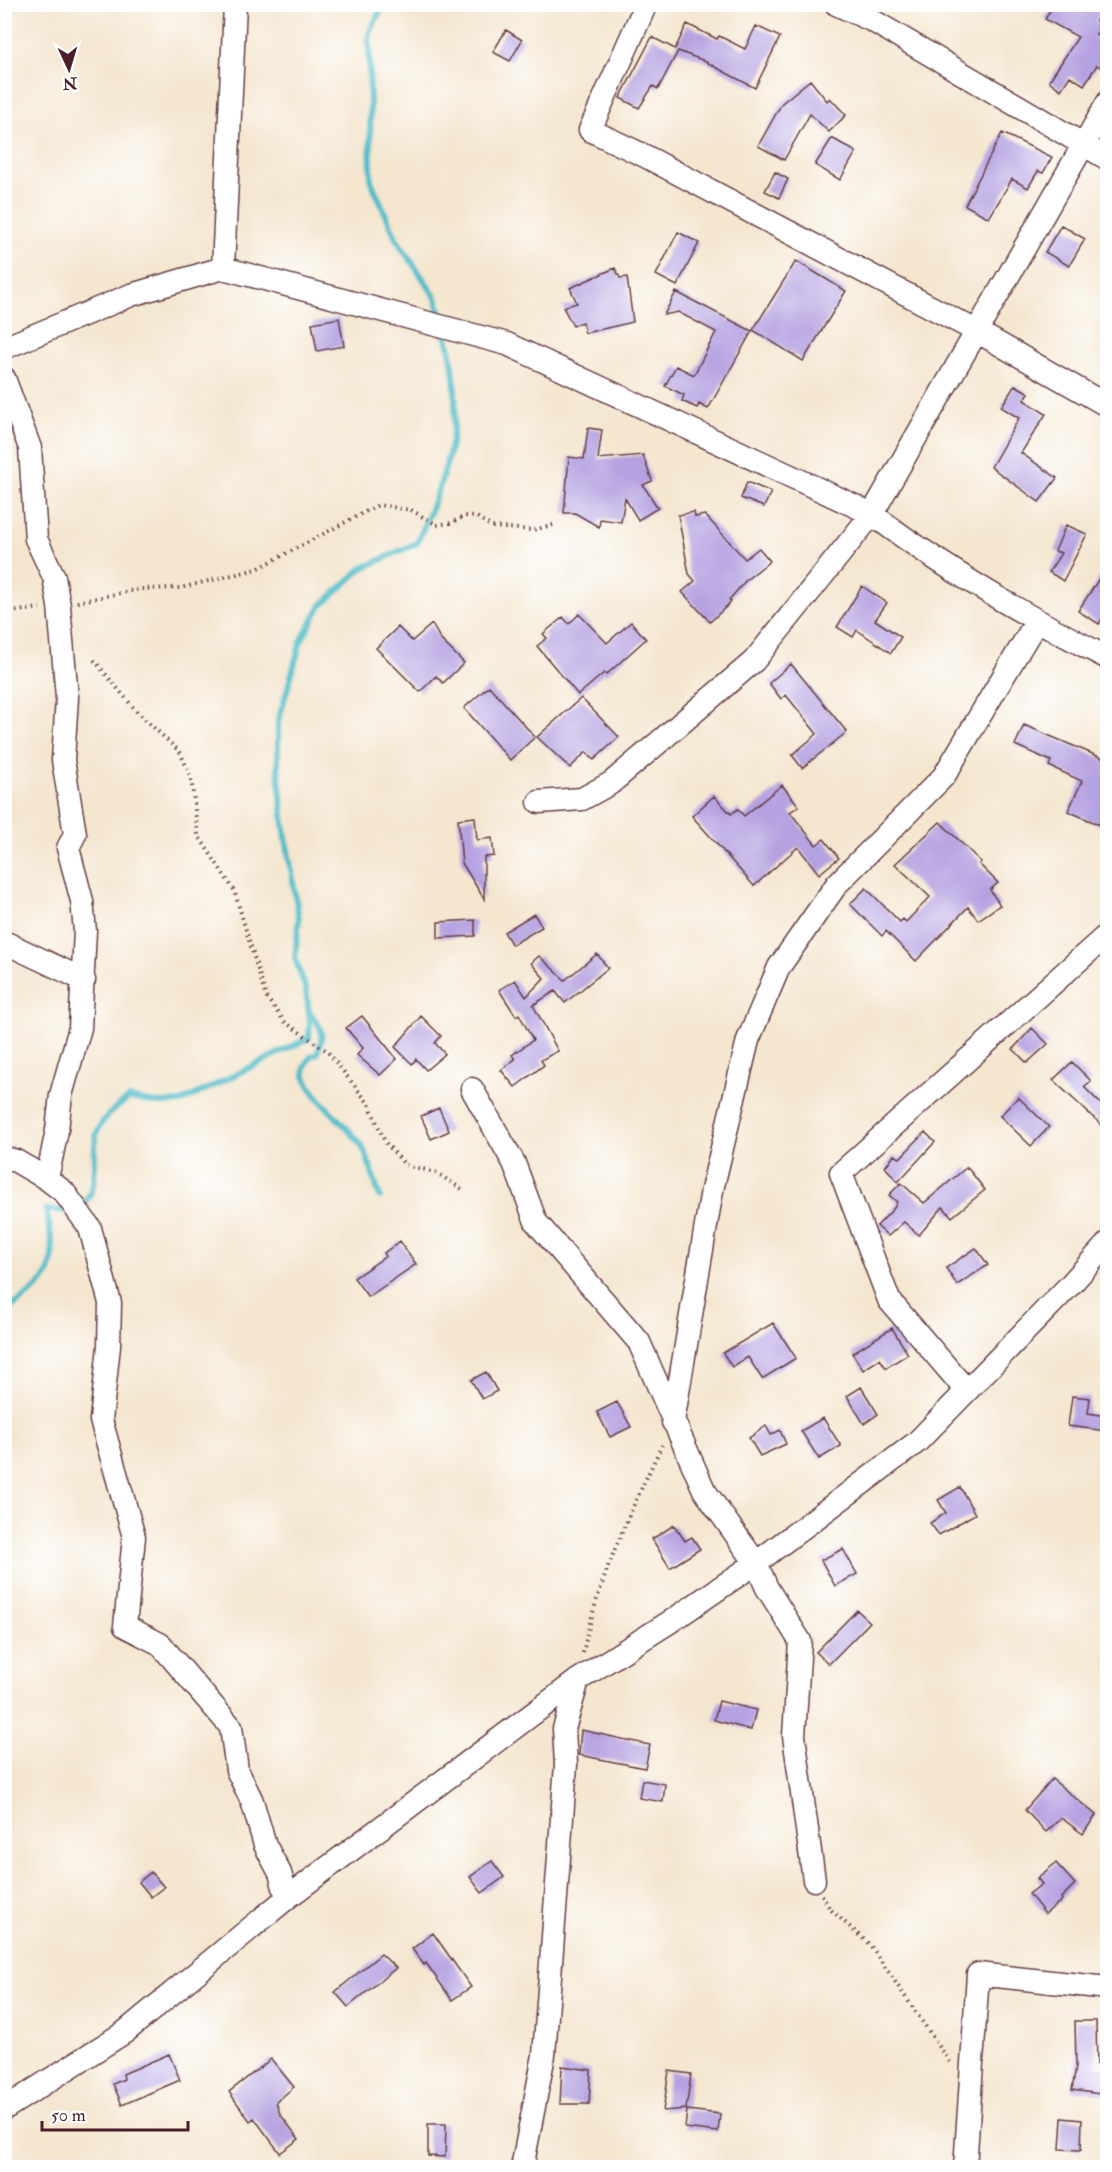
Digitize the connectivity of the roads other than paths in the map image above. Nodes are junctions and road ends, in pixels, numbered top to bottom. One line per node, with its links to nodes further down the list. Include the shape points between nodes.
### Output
1 (235, 4): 7 (street)
2 (646, 4): 8 (street, via 590,130)
3 (836, 4): 5 (street, via 873,21)
4 (1107, 102): 5 (street)
5 (1083, 146): 6 (street); 8 (street)
6 (1107, 159)
7 (223, 268): 9 (street, via 131,295); 12 (street, via 507,344)
8 (978, 333): 11 (street); 12 (street)
9 (4, 348)
10 (4, 378): 18 (street, via 30,448 36,539 54,577 59,606 67,697 63,760 75,834 68,848 82,901)
11 (1107, 406)
12 (872, 514): 13 (street, via 924,554); 15 (street, via 754,661 610,783 582,799)
13 (1036, 622): 14 (street); 24 (street, via 944,776 837,884 779,966 748,1040 712,1190)
14 (1107, 658)
15 (539, 802)
16 (1107, 934): 23 (street, via 841,1173 889,1299)
17 (4, 942): 18 (street)
18 (84, 980): 21 (street, via 80,1028 61,1095)
19 (472, 1089): 24 (street, via 514,1163 536,1222 639,1342)
20 (4, 1158): 21 (street)
21 (47, 1179): 28 (street, via 64,1192 90,1228 110,1303 101,1420 134,1537 125,1626 160,1644 231,1727 237,1770)
22 (1107, 1243): 23 (street)
23 (966, 1390): 25 (street, via 917,1443)
24 (673, 1422): 25 (street, via 704,1490)
25 (756, 1563): 26 (street); 27 (street, via 800,1641 794,1736)
26 (578, 1680): 28 (street); 31 (street, via 564,1730 566,1765 544,2055)
27 (814, 1880)
28 (287, 1898): 30 (street, via 125,2032)
29 (1107, 1988): 32 (street, via 978,1974)
30 (4, 2109)
31 (522, 2168)
32 (965, 2168)

